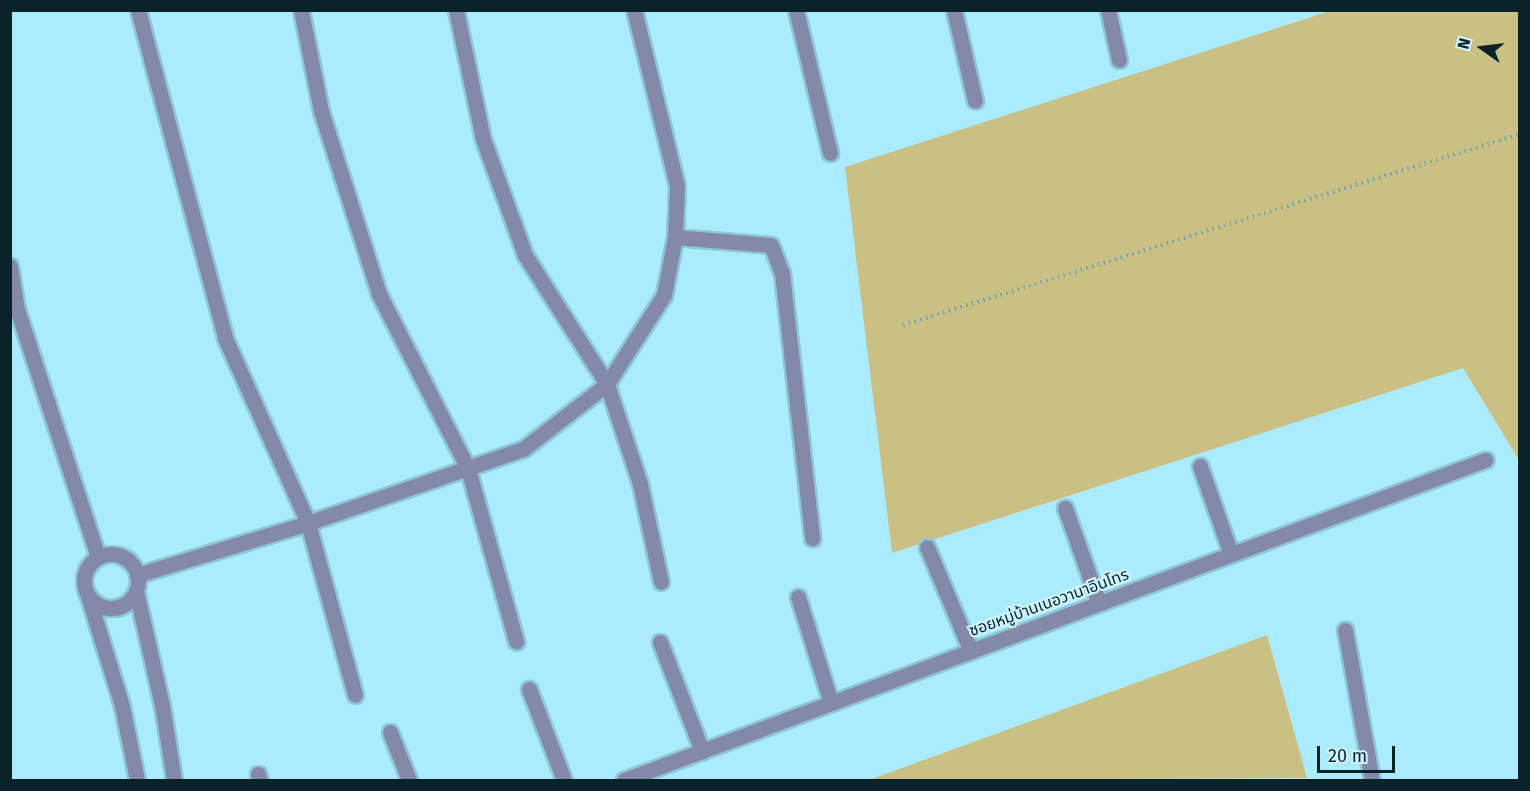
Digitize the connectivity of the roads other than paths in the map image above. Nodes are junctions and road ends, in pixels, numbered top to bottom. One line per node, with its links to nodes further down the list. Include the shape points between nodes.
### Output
1 (138, 10): 18 (street, via 225,338)
2 (301, 10): 16 (street, via 321,111 379,294)
3 (456, 10): 13 (street, via 483,139 525,255)
4 (634, 10): 11 (street, via 676,186)
5 (796, 10): 10 (street)
6 (954, 10): 9 (street)
7 (1108, 10): 8 (street)
8 (1119, 60)
9 (975, 101)
10 (830, 153)
11 (675, 237): 13 (street, via 664,295); 19 (street, via 771,245 782,273)
12 (10, 266): 22 (street, via 17,309)
13 (607, 384): 16 (street, via 523,449); 24 (street, via 640,484)
14 (1485, 460): 21 (street, ซอยหมู่บ้านเนอวานาอินโทร)
15 (1200, 466): 21 (street)
16 (468, 469): 18 (street); 30 (street)
17 (1065, 508): 28 (street)
18 (308, 523): 23 (street); 34 (street)
19 (812, 538)
20 (927, 547): 32 (street)
21 (1231, 554): 28 (street, ซอยหมู่บ้านเนอวานาอินโทร)
22 (98, 557): 23 (street, via 122,556); 26 (street, via 84,579)
23 (137, 575): 25 (street)
24 (661, 582)
25 (136, 591): 26 (street, via 126,604 110,609); 39 (street, via 162,705)
26 (88, 596): 38 (street, via 122,706)
27 (798, 597): 35 (street)
28 (1099, 603): 32 (street, ซอยหมู่บ้านเนอวานาอินโทร)
29 (1345, 630): 43 (street)
30 (516, 641)
31 (660, 642): 37 (street)
32 (971, 651): 35 (street, ซอยหมู่บ้านเนอวานาอินโทร)
33 (529, 689): 41 (street)
34 (355, 695)
35 (831, 703): 37 (street, ซอยหมู่บ้านเนอวานาอินโทร)
36 (390, 732): 40 (street)
37 (702, 752): 42 (street, ซอยหมู่บ้านเนอวานาอินโทร)
38 (137, 780)
39 (174, 780)
40 (409, 780)
41 (564, 780)
42 (624, 780)
43 (1372, 780)

